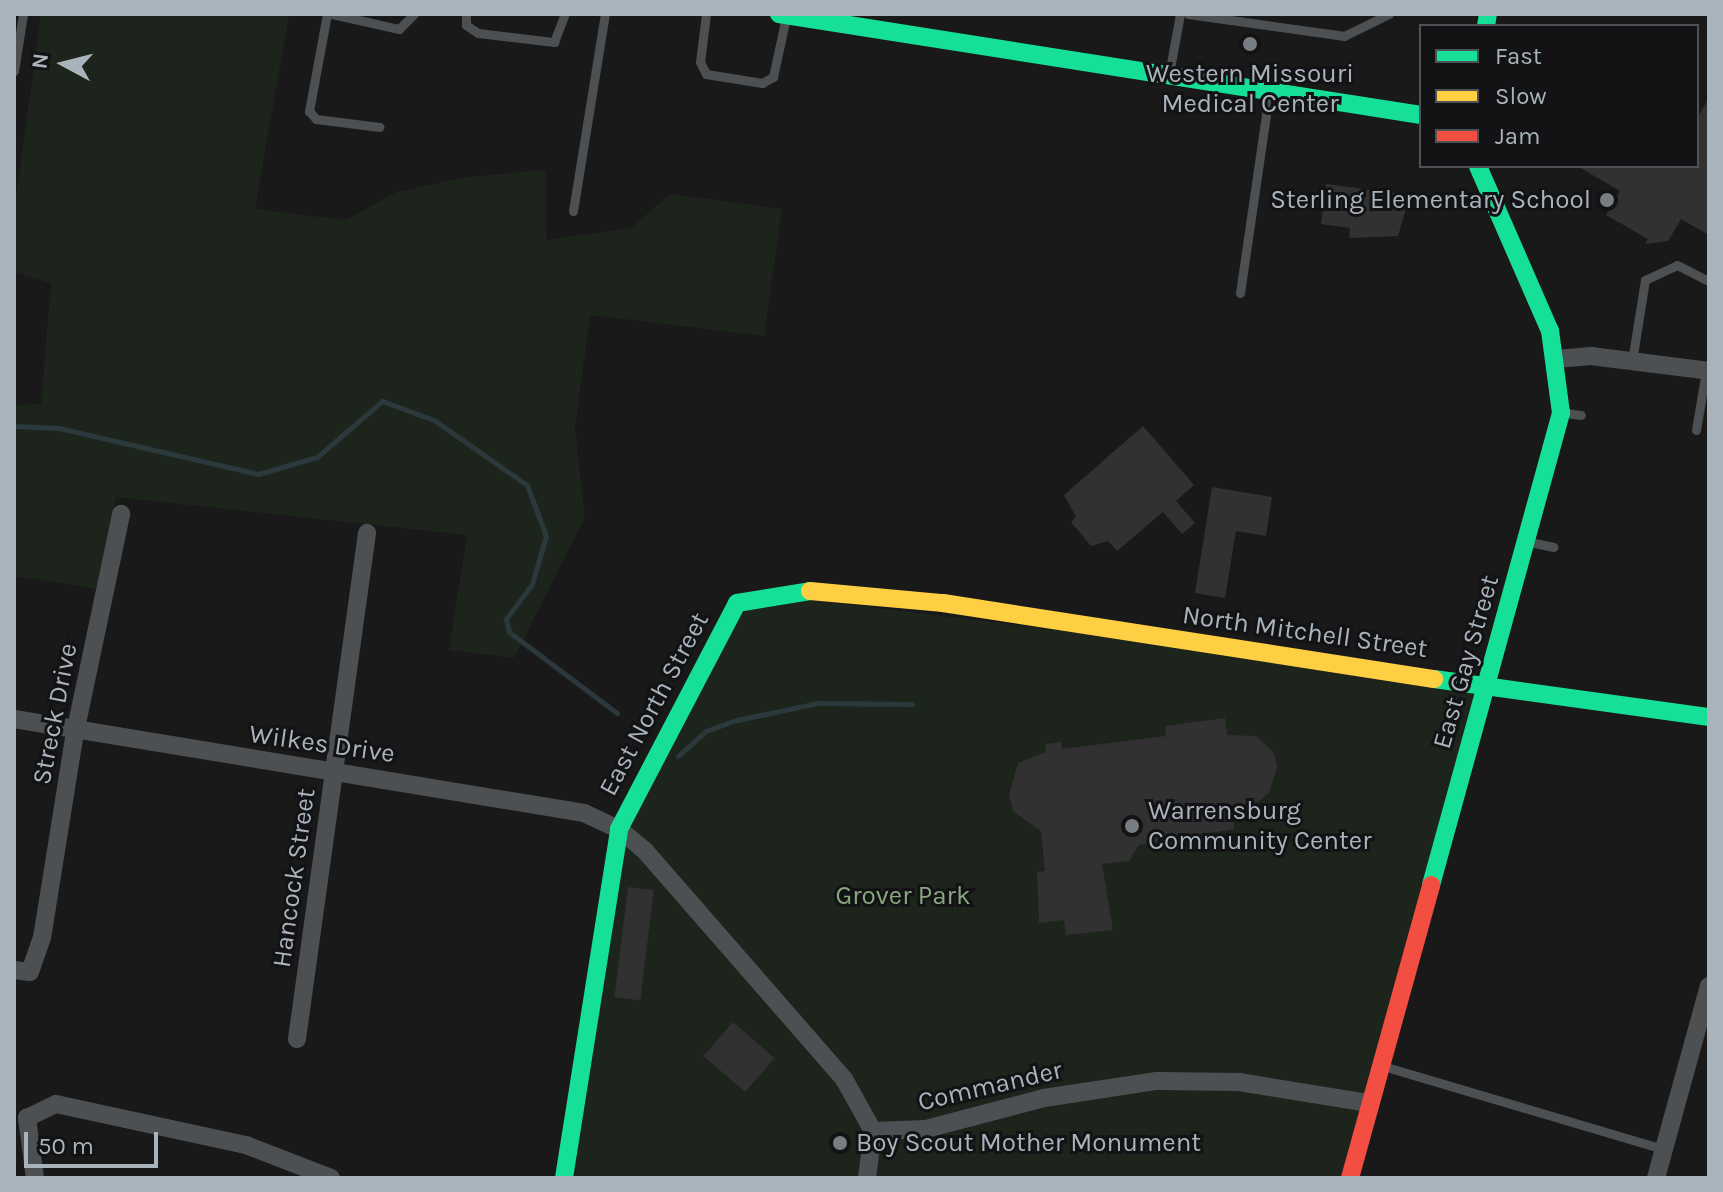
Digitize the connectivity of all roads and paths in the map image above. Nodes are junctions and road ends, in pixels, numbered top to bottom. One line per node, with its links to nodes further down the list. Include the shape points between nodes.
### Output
1 (23, 14): 14 (lane)
2 (329, 14): 3 (lane, via 399,29); 18 (lane, via 309,111 316,119)
3 (414, 14)
4 (466, 14): 5 (lane, via 466,25 478,33 554,42)
5 (565, 14)
6 (605, 14): 20 (lane)
7 (706, 14): 12 (lane, via 700,62 706,74 762,83 773,77)
8 (779, 14): 12 (main road)
9 (1180, 14): 15 (lane)
10 (1188, 14): 11 (lane, via 1344,36)
11 (1389, 14)
12 (786, 15): 13 (main road)
13 (847, 19): 15 (main road)
14 (14, 71)
15 (1169, 74): 16 (main road)
16 (1270, 90): 17 (main road); 22 (lane)
17 (1419, 115)
18 (379, 127)
19 (1479, 168): 23 (main road, East Gay Street)
20 (573, 211)
21 (1709, 281): 24 (lane, via 1677,265 1645,280)
22 (1240, 293)
23 (1556, 359): 24 (street); 26 (main road, East Gay Street)
24 (1632, 361): 25 (street)
25 (1707, 371): 28 (lane)
26 (1561, 413): 27 (lane); 31 (main road, East Gay Street)
27 (1581, 415)
28 (1696, 430)
29 (121, 514): 37 (street, Streck Drive)
30 (367, 533): 38 (street, Hancock Street)
31 (1527, 541): 32 (lane); 34 (main road, East Gay Street)
32 (1553, 547)
33 (943, 603): 34 (main road, North Mitchell Street, via 1292,660); 39 (main road, East North Street, via 792,589 737,603)
34 (1486, 683): 35 (main road, North Mitchell Street); 43 (main road, East Gay Street)
35 (1709, 717)
36 (14, 719): 37 (street, Wilkes Drive)
37 (75, 733): 38 (street, Wilkes Drive); 40 (street, Streck Drive, via 42,938)
38 (334, 772): 39 (street, Wilkes Drive, via 584,813); 42 (street, Hancock Street)
39 (619, 829): 45 (street, via 646,852 844,1079); 49 (main road, East North Street)
40 (22, 971)
41 (1709, 986): 46 (street)
42 (297, 1039)
43 (1380, 1066): 44 (main road, East Gay Street); 46 (lane)
44 (1369, 1103): 45 (street, Commander, via 1239,1082 1157,1081 1044,1098 926,1129); 51 (main road, East Gay Street)
45 (873, 1131): 50 (street)
46 (1664, 1149): 52 (street)
47 (35, 1178): 48 (street, via 30,1114 56,1104 246,1145)
48 (331, 1178)
49 (564, 1178)
50 (867, 1178)
51 (1350, 1178)
52 (1656, 1178)

